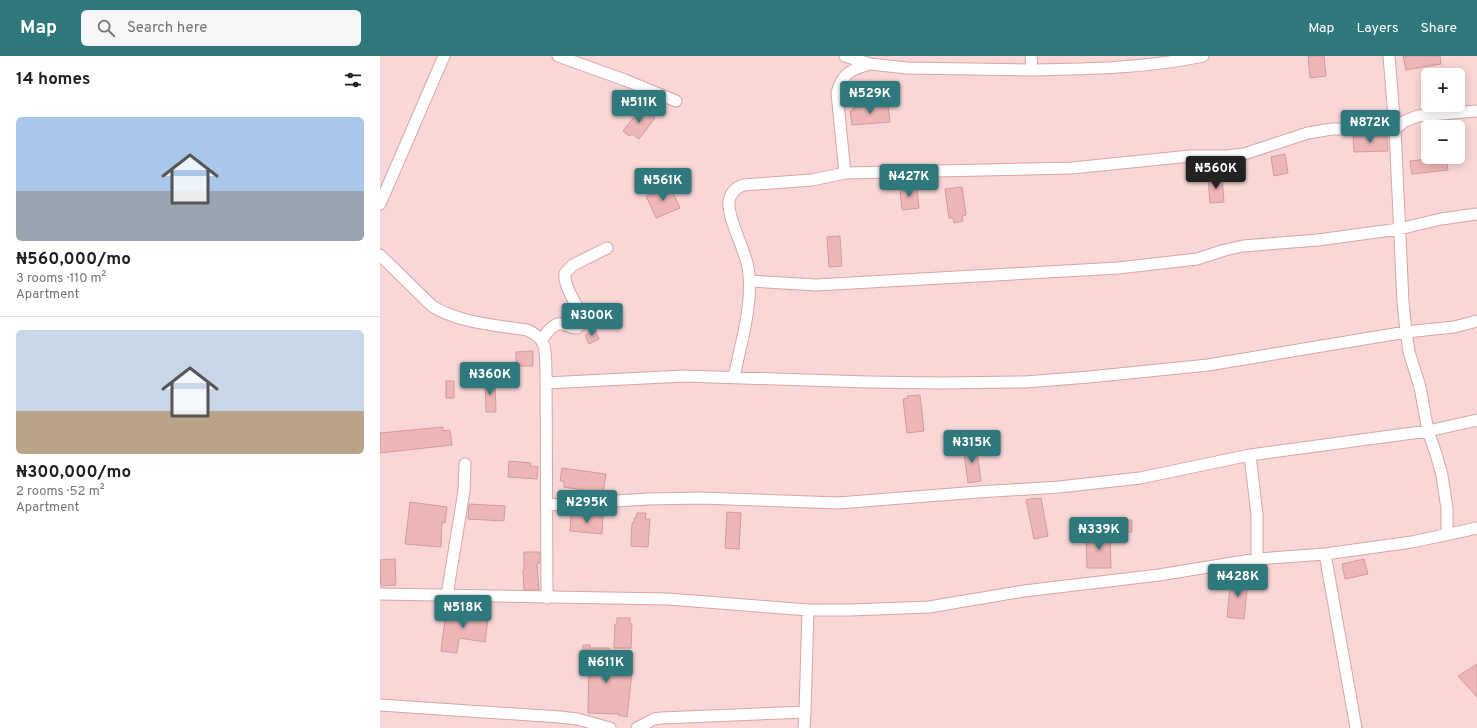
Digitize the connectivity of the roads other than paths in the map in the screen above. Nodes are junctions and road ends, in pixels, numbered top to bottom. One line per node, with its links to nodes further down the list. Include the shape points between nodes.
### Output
1 (444, 56): 13 (street)
2 (558, 56): 9 (street)
3 (845, 56): 7 (street)
4 (1031, 56): 8 (street)
5 (1203, 56): 8 (street, via 1177,62)
6 (1389, 56): 11 (street)
7 (870, 64): 8 (street, via 907,68); 12 (street, via 855,68 839,82 837,92)
8 (1032, 70)
9 (676, 101)
10 (1477, 111): 11 (street, via 1418,116 1405,121)
11 (1396, 129): 12 (street, via 1332,129 1308,132 1244,154 1227,156 1190,156 1072,168); 15 (street)
12 (845, 173): 18 (street, via 812,180 753,183 736,188 730,194 728,204 748,265)
13 (380, 204)
14 (1477, 214): 15 (street)
15 (1399, 229): 18 (street, via 1318,240 1243,246 1197,259 1118,268 816,285); 20 (street)
16 (607, 248): 21 (street, via 573,265 565,273 566,284 583,319 581,324 577,328 558,324)
17 (380, 255): 21 (street, via 440,311 464,320 527,330)
18 (750, 281): 22 (street)
19 (1477, 321): 20 (street, via 1454,328)
20 (1406, 332): 22 (street, via 1208,365 1025,382 867,382); 25 (street)
21 (542, 339): 23 (street, via 545,348)
22 (734, 377): 23 (street, via 684,376)
23 (546, 383): 28 (street)
24 (1477, 420): 25 (street)
25 (1428, 431): 26 (street); 30 (street, via 1442,474 1447,509)
26 (1250, 455): 28 (street, via 1140,478 1059,487 838,503 701,498); 32 (street, via 1257,515)
27 (465, 464): 34 (street, via 464,491)
28 (547, 504): 35 (street)
29 (1477, 528): 30 (street)
30 (1447, 534): 31 (street, via 1412,542)
31 (1325, 554): 32 (street); 42 (street)
32 (1257, 559): 36 (street, via 1159,575 1024,591 929,607)
33 (380, 594): 34 (street)
34 (447, 595): 35 (street)
35 (547, 598): 36 (street, via 668,599)
36 (808, 610): 38 (street)
37 (380, 705): 39 (street, via 560,717 588,721)
38 (805, 712): 40 (street, via 661,718); 41 (street)
39 (610, 728)
40 (637, 728)
41 (804, 728)
42 (1356, 728)

